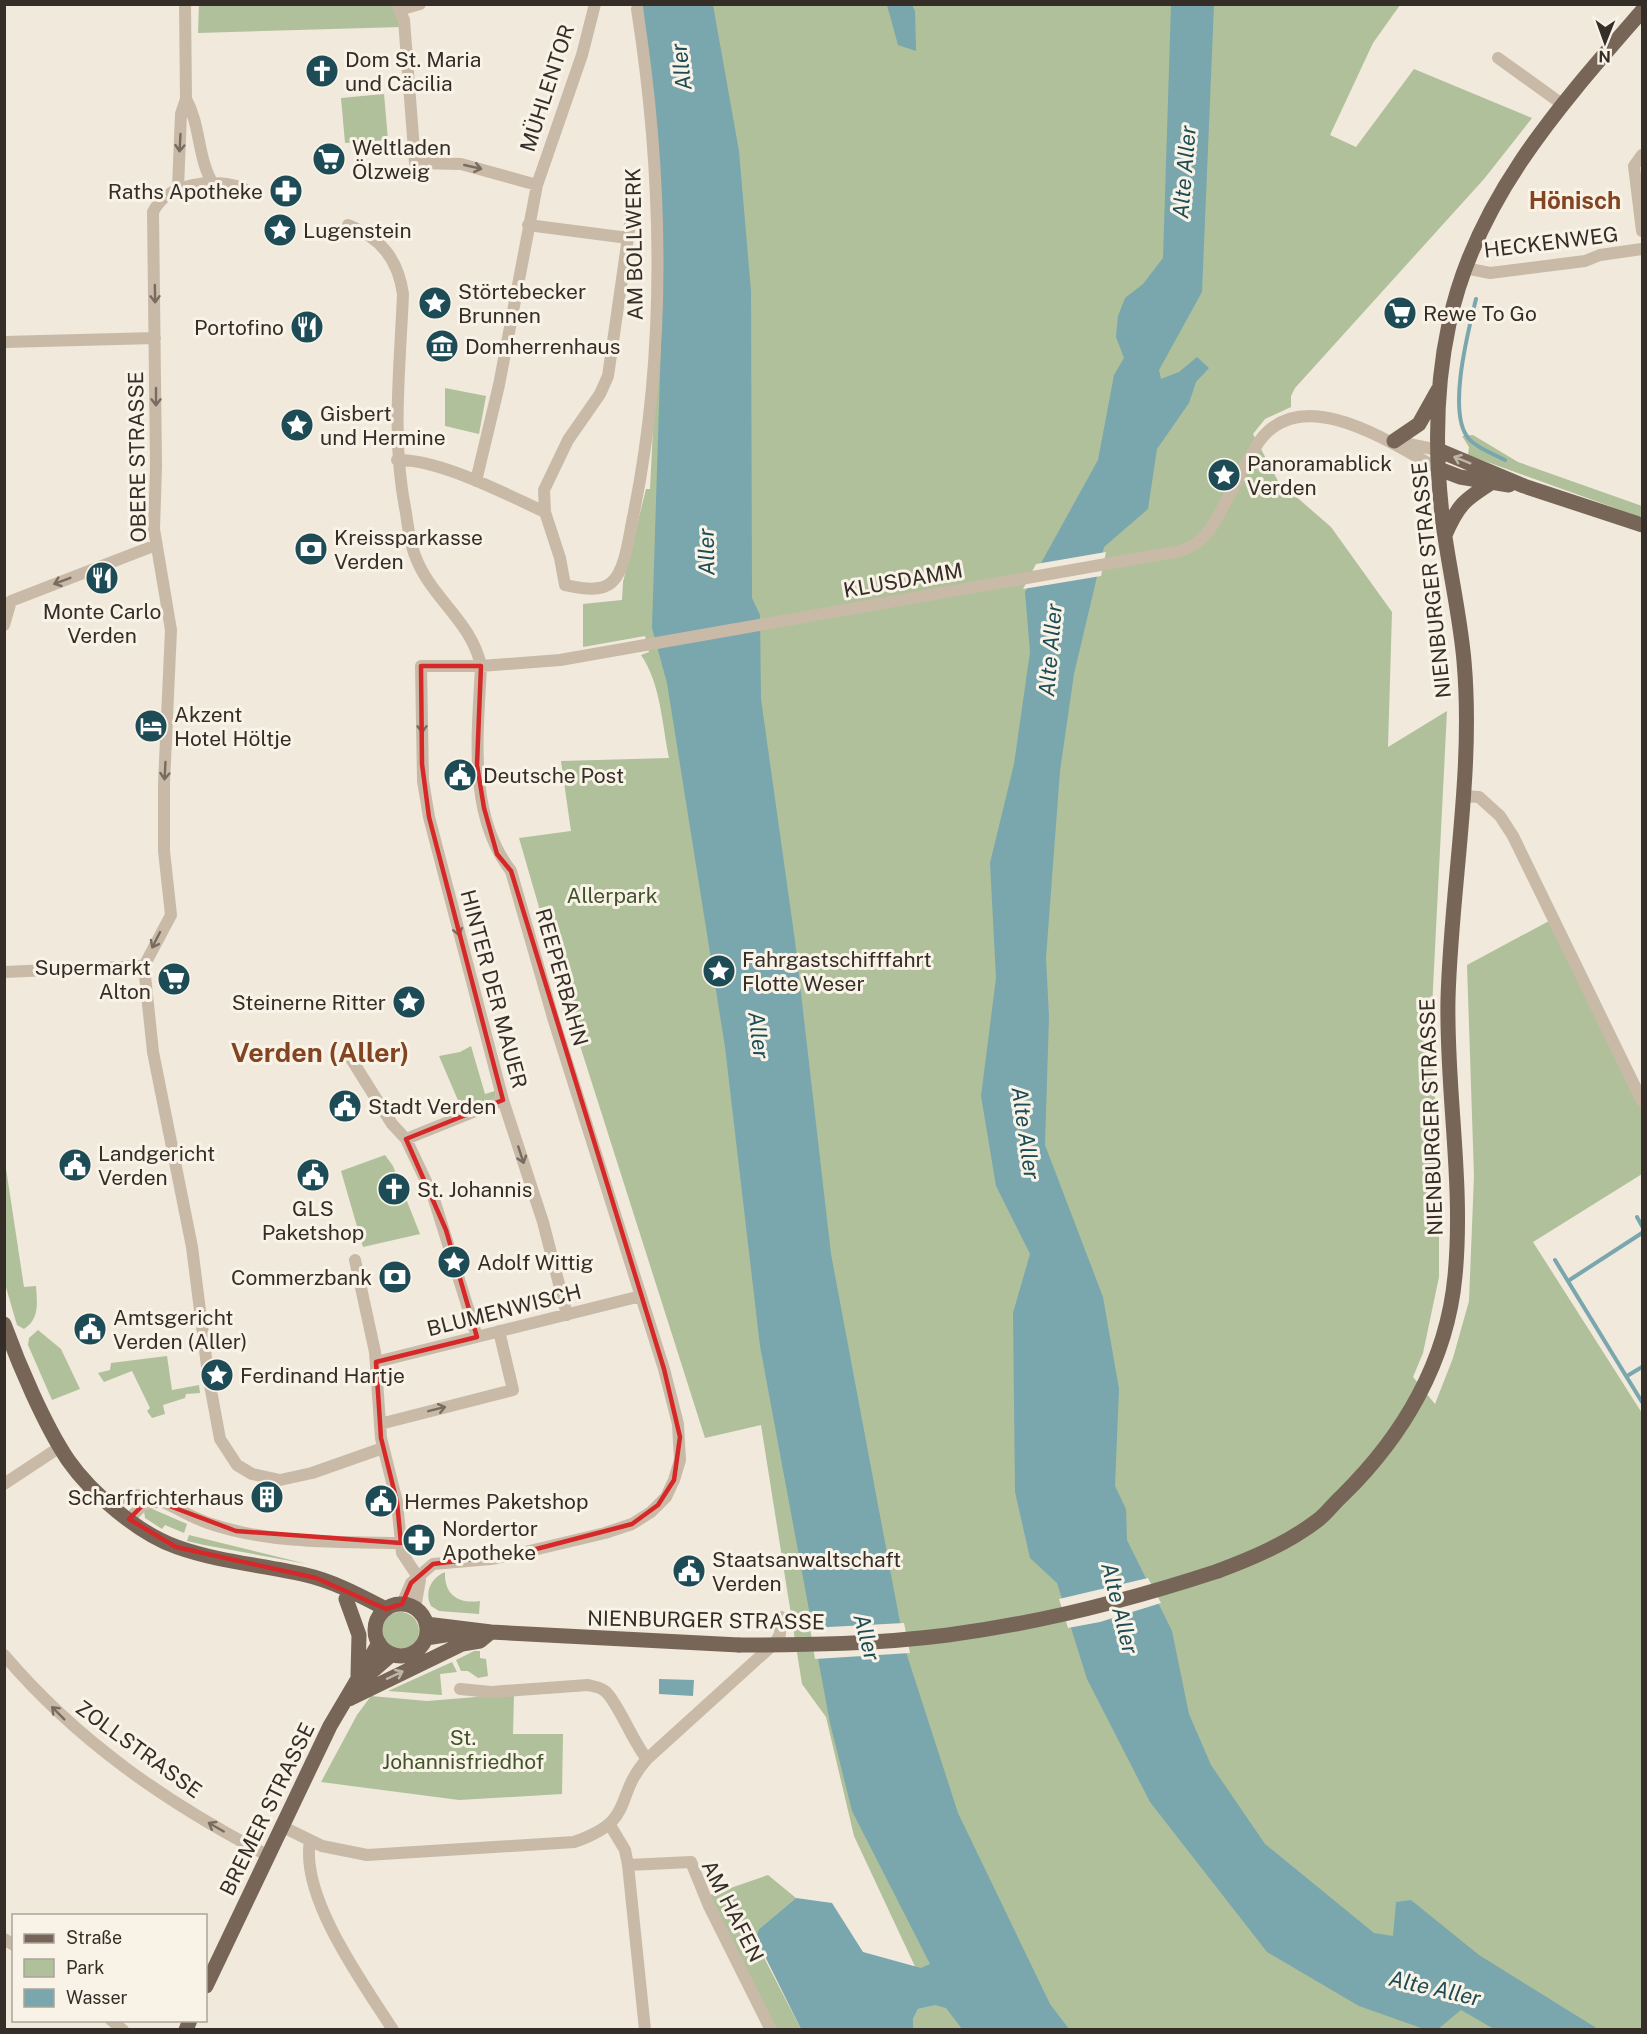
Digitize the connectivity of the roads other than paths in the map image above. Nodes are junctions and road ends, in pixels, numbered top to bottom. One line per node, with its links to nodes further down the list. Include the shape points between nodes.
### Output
1 (185, 4): 8 (street)
2 (420, 4): 4 (street)
3 (595, 4): 12 (street, MÜHLENTOR, via 582,56)
4 (398, 7): 12 (street, one-way to 12, via 404,20 415,163 461,164)
5 (637, 9): 32 (street, AM BOLLWERK, via 657,214 656,300 646,450 627,545 615,580 603,589 565,585)
6 (1642, 10): 9 (main road, NIENBURGER STRASSE)
7 (1498, 58): 9 (street)
8 (186, 99): 11 (street, via 194,113 203,166); 13 (street, one-way to 13)
9 (1562, 104): 21 (main road, NIENBURGER STRASSE, via 1519,161)
10 (1642, 155): 18 (street, via 1634,166)
11 (213, 184): 13 (street); 14 (street)
12 (537, 184): 17 (street, MÜHLENTOR)
13 (178, 188): 22 (street, OBERE STRASSE, one-way to 22, via 161,200 153,212)
14 (243, 188)
15 (634, 196): 19 (street)
16 (348, 225): 27 (street, via 367,233 385,249 401,282)
17 (528, 225): 19 (street); 29 (street, MÜHLENTOR, via 499,385)
18 (1642, 231)
19 (628, 238): 32 (street, via 608,375 600,394 568,440 544,490)
20 (1642, 249): 21 (street, HECKENWEG, via 1490,273)
21 (1465, 268): 24 (main road, NIENBURGER STRASSE, via 1449,321)
22 (155, 338): 23 (street); 35 (street, OBERE STRASSE, one-way to 35)
23 (4, 342)
24 (1439, 387): 25 (main road, via 1419,424); 26 (main road, NIENBURGER STRASSE)
25 (1391, 441): 26 (street); 28 (street); 38 (street, KLUSDAMM, via 1313,415 1283,421 1261,440 1208,534 1191,547 1167,553 560,660)
26 (1438, 450): 28 (main road, NIENBURGER STRASSE); 31 (main road, one-way to 26)
27 (397, 460): 29 (street, via 410,460); 38 (street, via 415,556 429,584 461,621)
28 (1439, 469): 30 (main road); 34 (main road, NIENBURGER STRASSE)
29 (476, 481): 32 (street)
30 (1491, 483): 31 (main road); 34 (main road, via 1467,497 1456,510)
31 (1524, 486): 33 (main road)
32 (545, 512)
33 (1642, 525)
34 (1445, 535): 39 (main road, NIENBURGER STRASSE, via 1465,664)
35 (156, 544): 36 (street, one-way to 36, via 11,601); 40 (street, OBERE STRASSE, one-way to 40, via 171,630 164,783 164,851 171,915)
36 (4, 625)
37 (420, 666): 38 (street, KLUSDAMM); 43 (street, HINTER DER MAUER, one-way to 43, via 427,807)
38 (481, 666): 47 (street, REEPERBAHN, via 477,765 489,828 497,854 511,871)
39 (1462, 796): 44 (street, via 1479,796 1500,816 1513,836); 68 (main road, NIENBURGER STRASSE, bridge, via 1448,1001 1448,1059 1458,1175 1455,1278 1448,1316 1434,1363 1411,1412 1372,1466 1318,1519 1258,1557 1218,1571 1059,1616 947,1635 854,1644 739,1645)
40 (144, 966): 41 (street); 55 (street, via 153,1052 173,1144 220,1439 237,1465 252,1474 280,1480)
41 (4, 972)
42 (350, 1057): 45 (street, via 392,1124)
43 (503, 1100): 45 (street); 48 (street, HINTER DER MAUER, one-way to 48, via 543,1222)
44 (1642, 1101)
45 (406, 1139): 51 (street, via 446,1230)
46 (355, 1260): 52 (street)
47 (641, 1296): 48 (street, BLUMENWISCH); 61 (street, REEPERBAHN, via 680,1437 678,1469 666,1497 642,1518 613,1531 491,1559 433,1564)
48 (567, 1315): 49 (street, BLUMENWISCH)
49 (499, 1331): 51 (street, BLUMENWISCH); 53 (street, one-way to 49, via 513,1390)
50 (6, 1332): 54 (main road)
51 (477, 1337): 52 (street, BLUMENWISCH)
52 (376, 1362): 53 (street)
53 (380, 1424): 55 (street)
54 (60, 1447): 56 (street); 58 (main road, via 84,1479)
55 (383, 1448): 60 (street, via 398,1502)
56 (4, 1485)
57 (159, 1502): 58 (street, via 138,1493); 59 (street, via 145,1503); 60 (street, via 236,1531 334,1542)
58 (111, 1504): 59 (main road)
59 (129, 1519): 62 (main road, via 176,1547)
60 (400, 1543): 61 (street, via 405,1561)
61 (418, 1577): 64 (street, via 420,1583)
62 (325, 1581): 63 (main road); 65 (main road)
63 (346, 1599): 65 (main road); 72 (main road, via 359,1635)
64 (408, 1606): 65 (main road); 67 (main road)
65 (381, 1615): 69 (main road, via 375,1630)
66 (781, 1617): 75 (street, via 775,1642)
67 (426, 1631): 68 (main road, NIENBURGER STRASSE); 70 (main road, via 420,1647 412,1653)
68 (491, 1632): 74 (main road, one-way to 68, via 454,1647 480,1641)
69 (379, 1643): 70 (main road); 72 (main road, BREMER STRASSE)
70 (392, 1654): 72 (main road, BREMER STRASSE)
71 (4, 1655): 79 (street, ZOLLSTRASSE, one-way to 71, via 130,1772 71,1726)
72 (356, 1681): 74 (main road, BREMER STRASSE)
73 (460, 1689): 75 (street, via 491,1692 599,1687 607,1693)
74 (344, 1703): 77 (main road, BREMER STRASSE)
75 (647, 1759): 76 (street, via 638,1769 623,1808)
76 (610, 1825): 78 (street, via 574,1842 367,1855 337,1851); 80 (street, via 625,1850)
77 (281, 1826): 78 (street); 79 (main road, BREMER STRASSE)
78 (310, 1841): 82 (street, via 307,1855 322,1908 339,1944)
79 (267, 1855): 81 (main road, BREMER STRASSE)
80 (628, 1865): 83 (street); 84 (street, AM HAFEN, via 691,1862)
81 (207, 1984)
82 (393, 2030)
83 (645, 2030)
84 (771, 2030)

